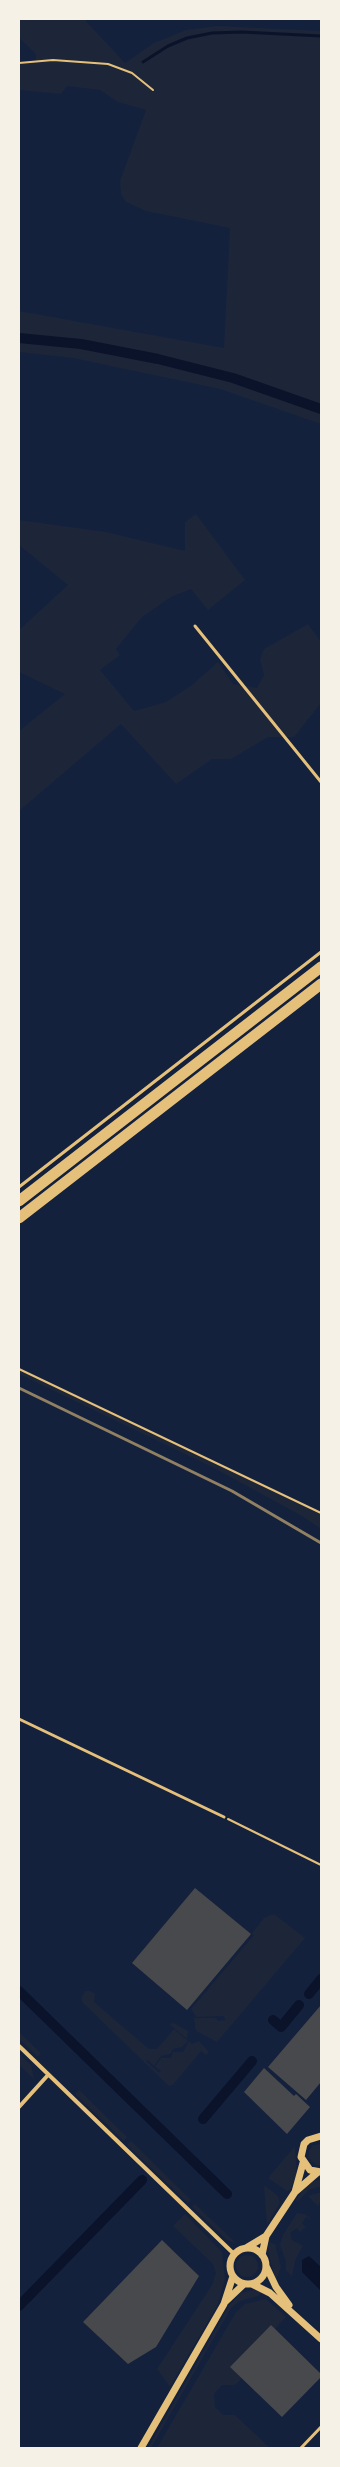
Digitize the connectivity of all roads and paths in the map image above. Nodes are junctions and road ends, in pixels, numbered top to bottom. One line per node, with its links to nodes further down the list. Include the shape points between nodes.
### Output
1 (19, 63): 2 (path, via 53,60 108,64 132,73)
2 (153, 90)
3 (195, 626): 4 (lane)
4 (321, 782)
5 (321, 952): 8 (lane)
6 (321, 967): 9 (highway)
7 (321, 984): 10 (highway)
8 (19, 1188)
9 (19, 1201)
10 (19, 1218)
11 (19, 1369): 12 (path)
12 (321, 1513)
13 (19, 1719): 14 (lane)
14 (224, 1817): 15 (path)
15 (321, 1865)
16 (19, 2046): 17 (street)
17 (48, 2075): 18 (street); 25 (street)
18 (19, 2107)
19 (321, 2136): 20 (street, via 304,2144 301,2157)
20 (303, 2163): 21 (street, via 310,2170); 22 (street)
21 (320, 2172): 22 (street)
22 (294, 2192): 23 (street)
23 (266, 2236): 24 (street); 26 (street)
24 (246, 2248): 25 (street); 26 (street)
25 (234, 2254): 28 (street, via 230,2265)
26 (262, 2255): 27 (street)
27 (266, 2265): 29 (street, via 264,2275); 31 (street, via 276,2287)
28 (233, 2276): 29 (street); 30 (street)
29 (248, 2284): 30 (street); 31 (street, via 270,2293)
30 (224, 2304): 34 (street)
31 (299, 2318): 32 (street)
32 (321, 2338)
33 (321, 2427): 35 (lane)
34 (141, 2448)
35 (301, 2448)

